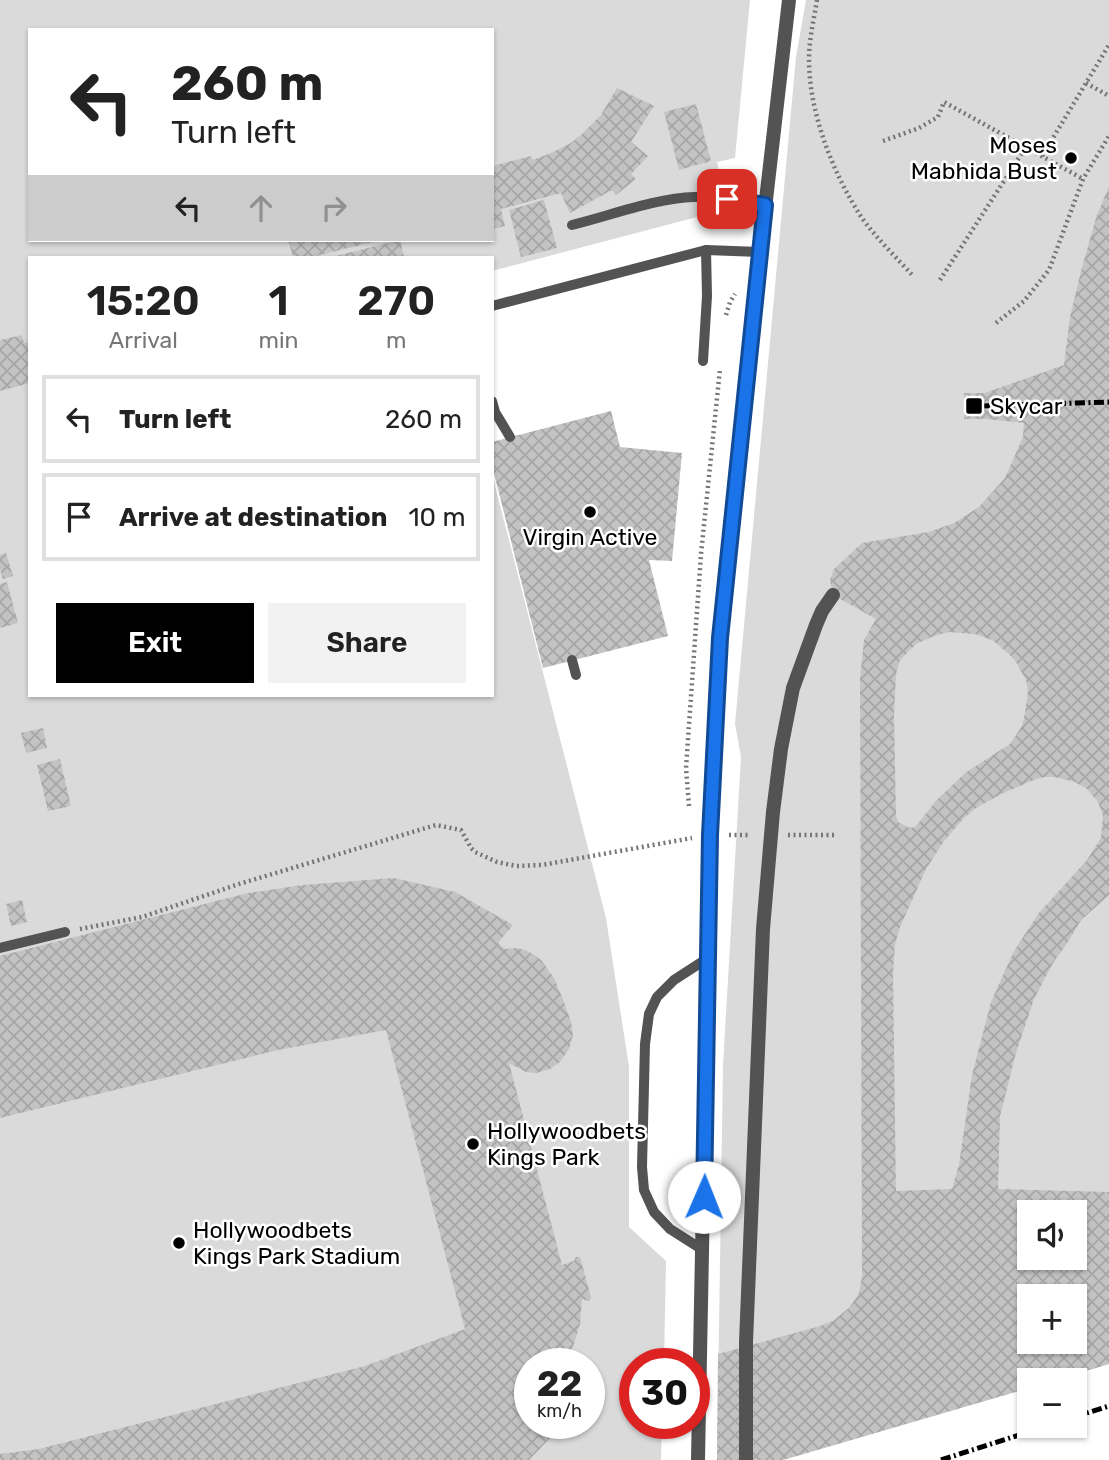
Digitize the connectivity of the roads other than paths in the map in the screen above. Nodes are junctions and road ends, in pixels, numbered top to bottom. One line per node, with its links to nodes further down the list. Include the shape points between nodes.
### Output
1 (789, 0): 2 (street)
2 (765, 205): 3 (lane, via 695,197); 5 (street)
3 (572, 225)
4 (706, 250): 5 (lane); 6 (lane); 7 (lane)
5 (760, 252): 15 (street, via 720,638)
6 (494, 305)
7 (702, 361)
8 (494, 406): 9 (lane)
9 (510, 437)
10 (833, 595): 18 (street, via 822,611 793,688 771,835 762,929 746,1342)
11 (572, 660): 12 (lane)
12 (576, 675)
13 (65, 932): 14 (lane)
14 (0, 948)
15 (708, 958): 16 (street); 16 (lane, via 674,980 657,997 649,1014 642,1167 644,1190 654,1212 670,1229)
16 (703, 1250): 17 (street)
17 (698, 1458)
18 (746, 1460)

